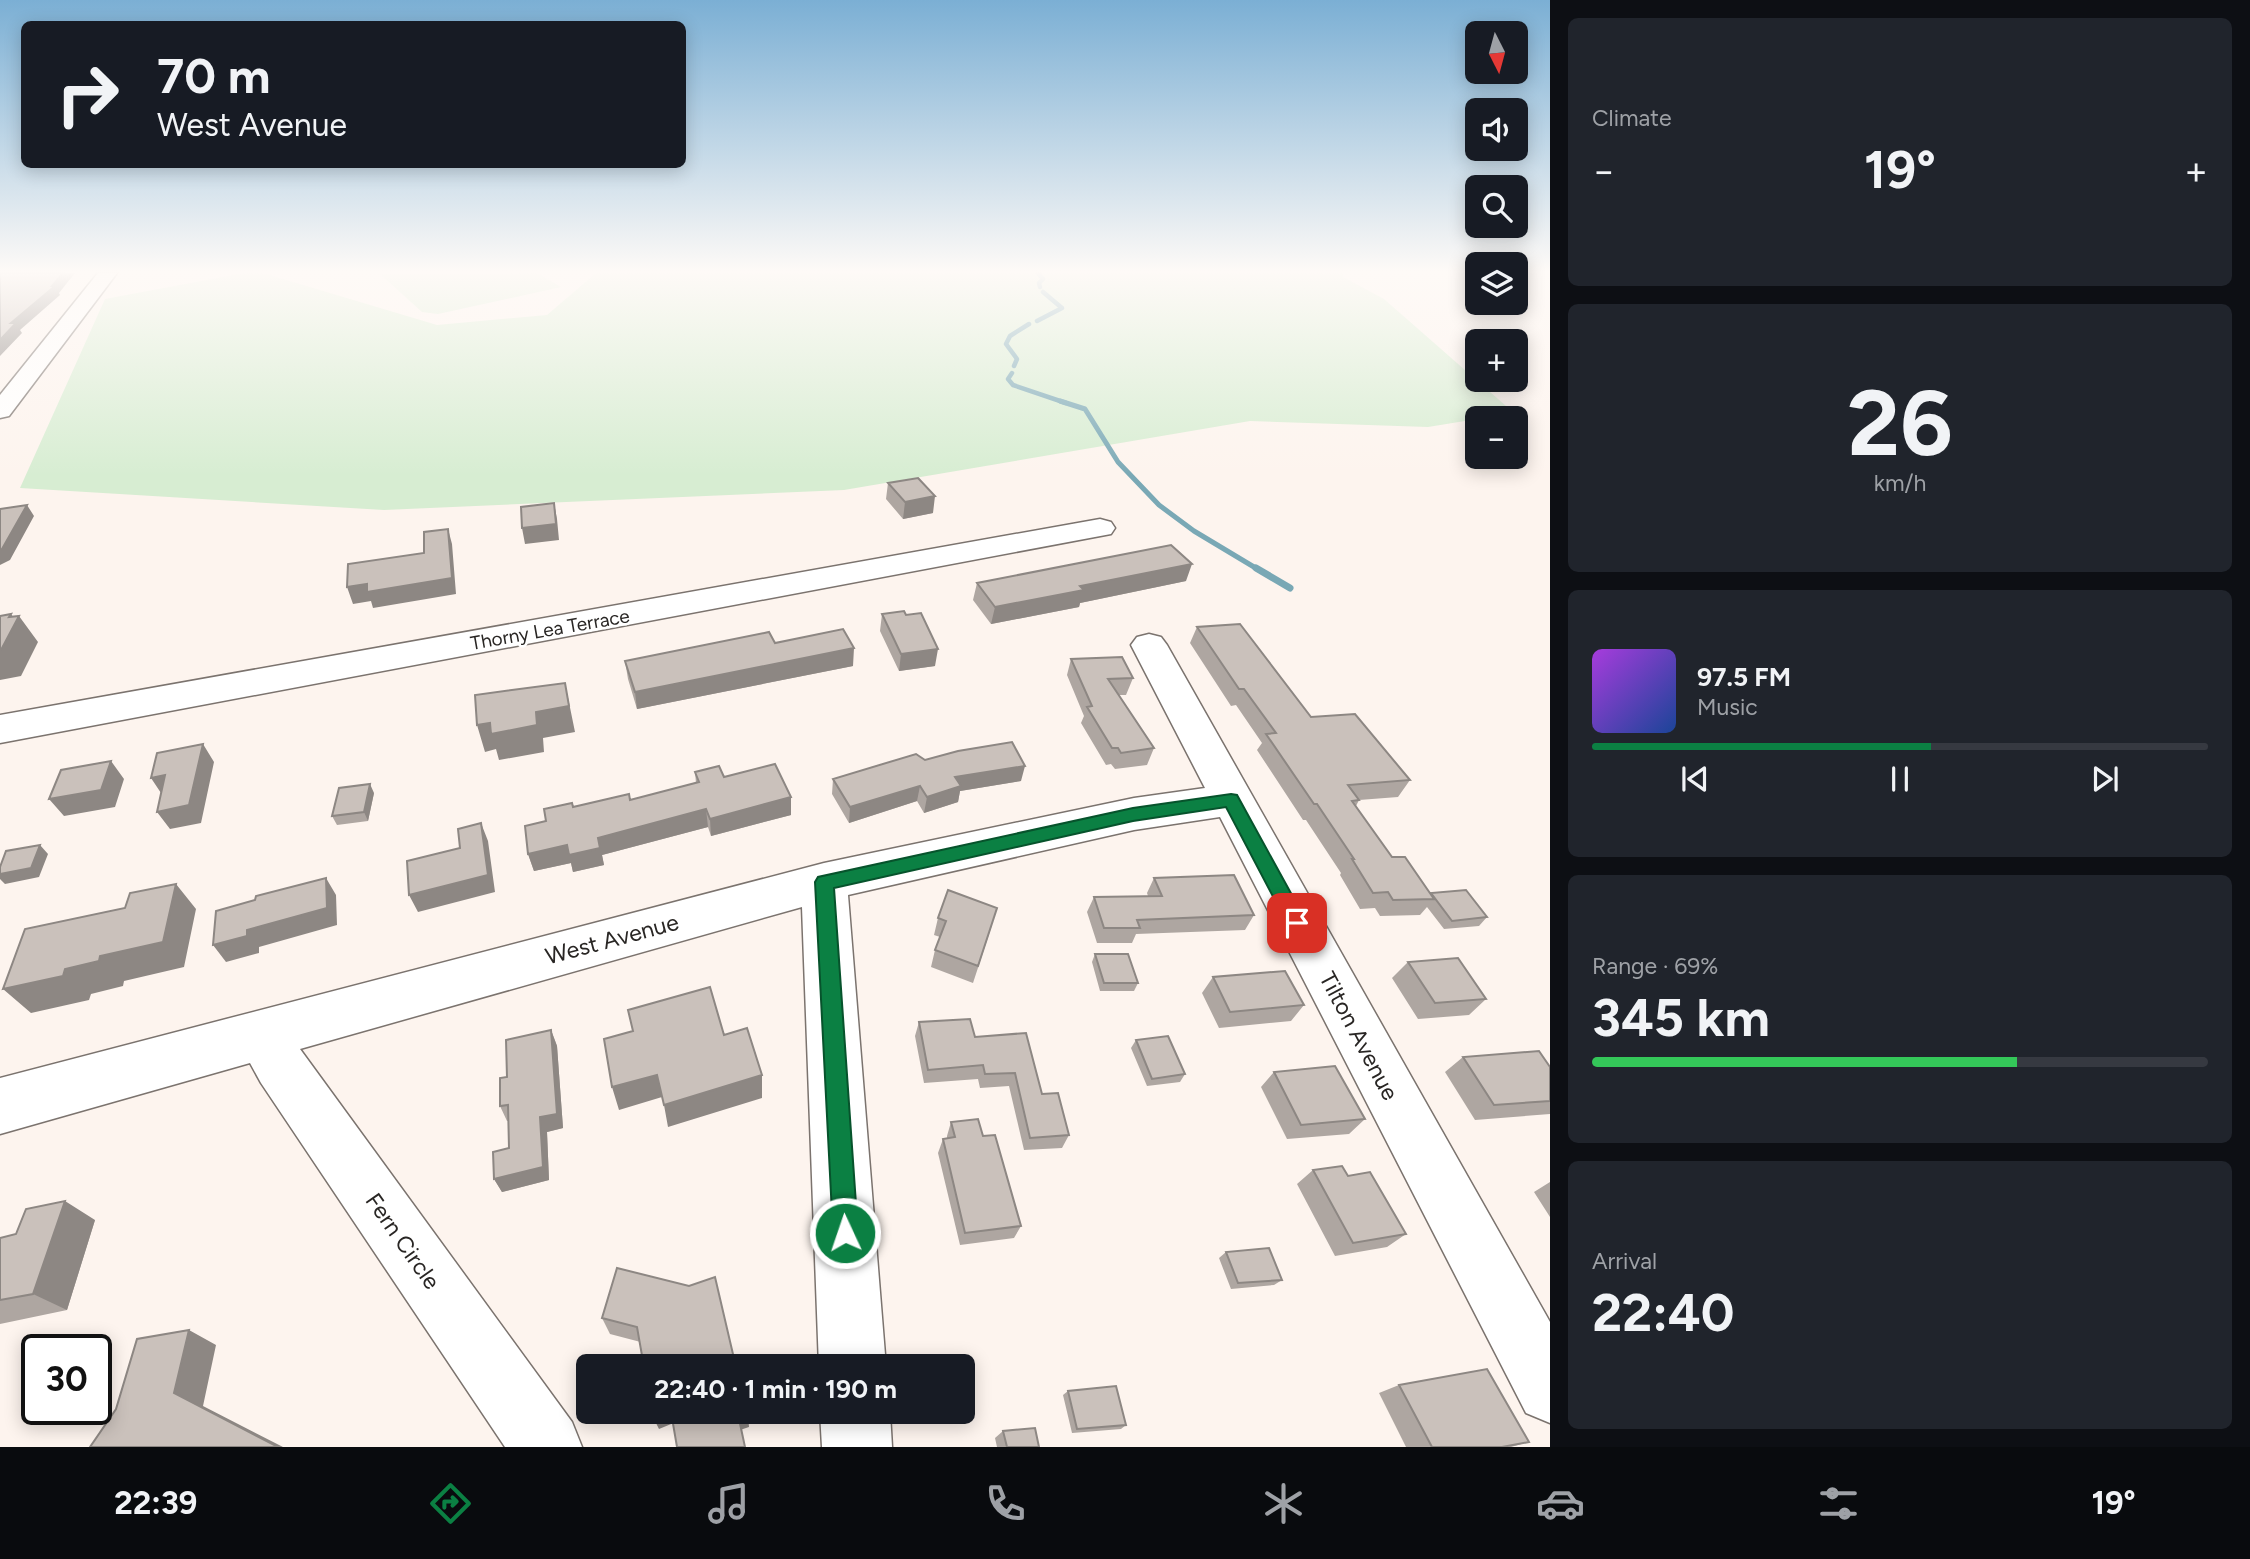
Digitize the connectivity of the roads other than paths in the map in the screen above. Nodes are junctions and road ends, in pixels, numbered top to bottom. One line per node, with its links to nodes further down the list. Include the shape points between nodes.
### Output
1 (56, 341): 2 (street)
2 (0, 411)
3 (1100, 528): 5 (street, Thorny Lea Terrace)
4 (1149, 645): 6 (street, Tilton Avenue)
5 (0, 729)
6 (1231, 800): 7 (street, West Avenue, via 1133,814); 11 (street, Tilton Avenue)
7 (824, 882): 8 (street, West Avenue); 10 (street)
8 (262, 1033): 9 (street, West Avenue); 13 (street, Fern Circle)
9 (0, 1106)
10 (852, 1354)
11 (1550, 1389)
12 (856, 1424): 14 (street)
13 (547, 1447)
14 (857, 1447)

